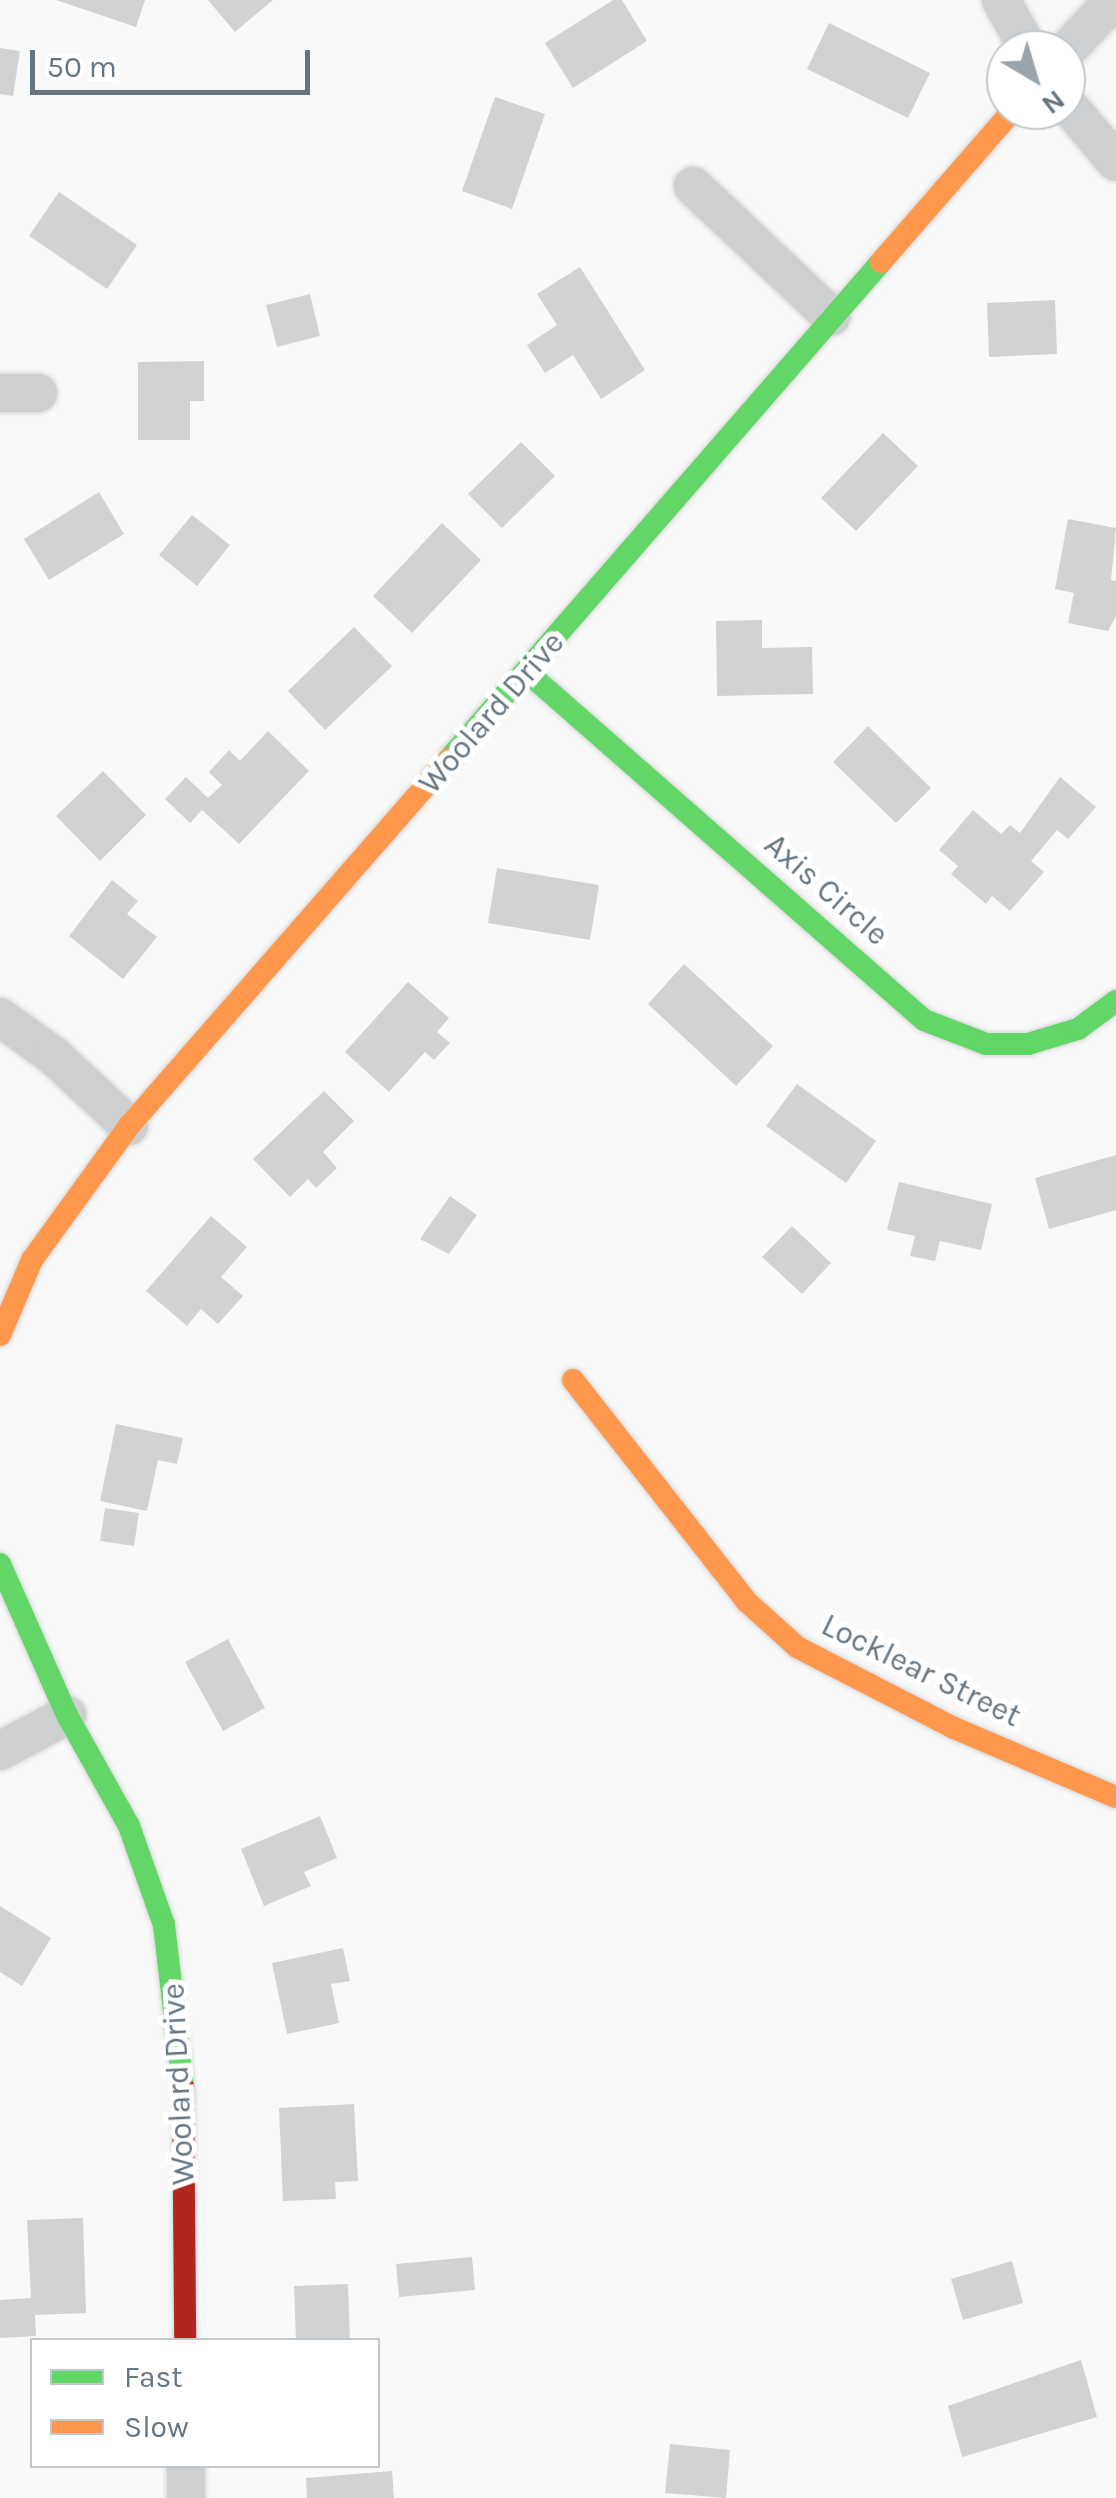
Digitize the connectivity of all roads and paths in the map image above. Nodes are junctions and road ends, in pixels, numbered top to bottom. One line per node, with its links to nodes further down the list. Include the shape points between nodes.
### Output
1 (1001, 0): 3 (street)
2 (1114, 0): 4 (street)
3 (1018, 30)
4 (1086, 30)
5 (1086, 127): 7 (street)
6 (995, 130): 9 (street, Woolard Drive)
7 (1116, 162)
8 (693, 186): 9 (street)
9 (831, 316): 12 (street, Woolard Drive)
10 (0, 393): 11 (street)
11 (38, 393)
12 (528, 673): 13 (street, Axis Circle, via 924,1020 986,1044 1028,1044 1078,1029); 15 (street, Woolard Drive)
13 (1116, 1001)
14 (0, 1017): 15 (street)
15 (129, 1126): 16 (street, Woolard Drive, via 32,1260)
16 (0, 1334)
17 (574, 1380): 21 (street, Locklear Street, via 746,1601 797,1647 954,1728)
18 (0, 1564): 19 (street, Woolard Drive)
19 (67, 1715): 20 (street); 22 (street, Woolard Drive, via 150,1876 176,1983 185,2094)
20 (0, 1751)
21 (1116, 1797)
22 (186, 2338)
23 (186, 2468): 24 (street)
24 (186, 2498)

